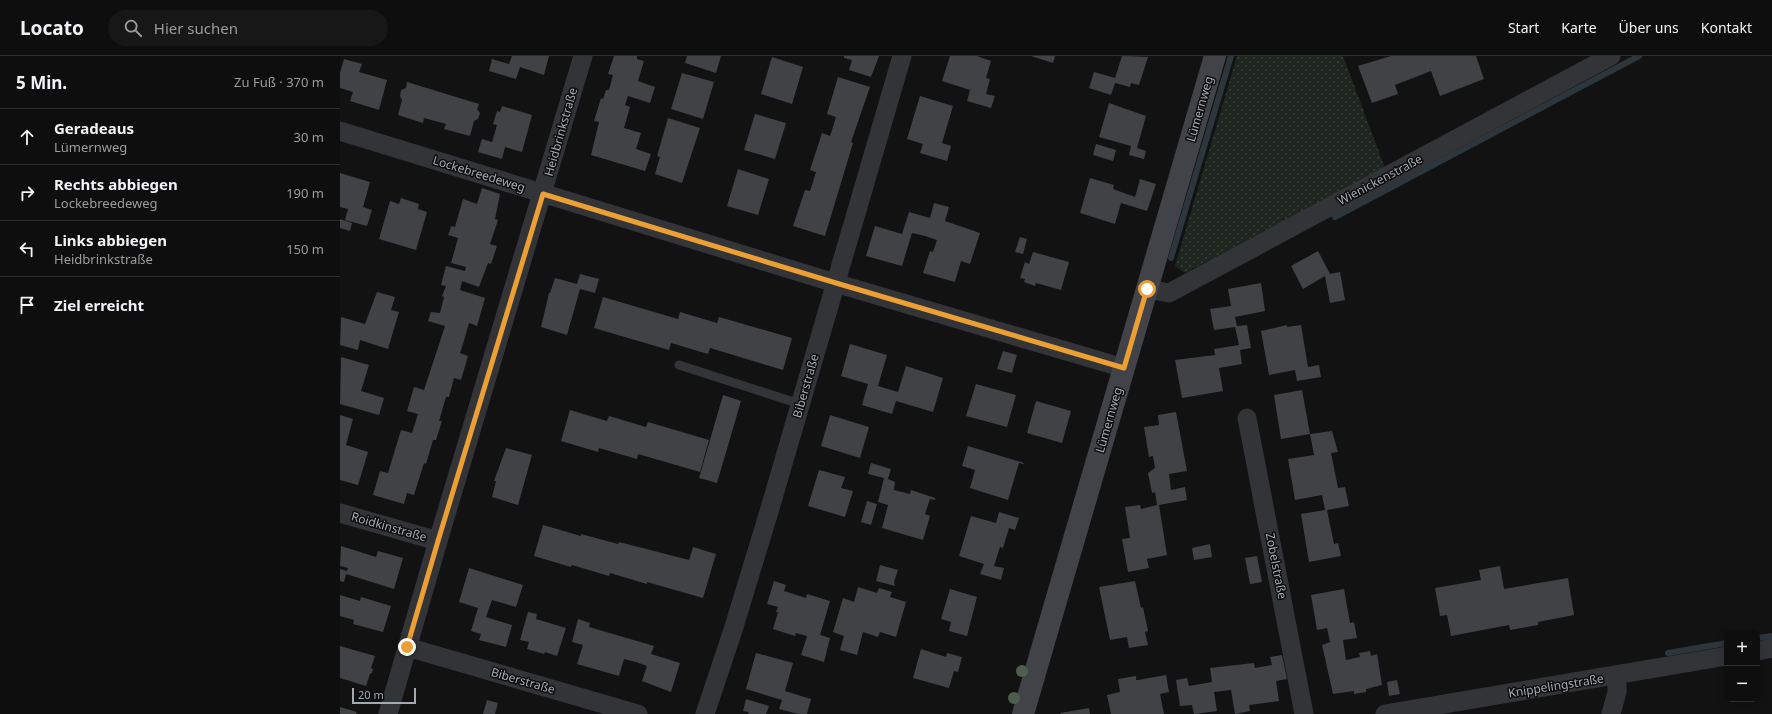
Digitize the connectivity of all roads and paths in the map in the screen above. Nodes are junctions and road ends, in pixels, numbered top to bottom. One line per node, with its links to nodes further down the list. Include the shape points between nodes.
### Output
1 (583, 56): 6 (street, Heidbrinkstraße)
2 (902, 56): 7 (street, Biberstraße)
3 (1215, 56): 8 (street, Lümernweg)
4 (1611, 56): 8 (street, Wienickenstraße, via 1169,293)
5 (340, 131): 6 (street, Lockebreedeweg)
6 (543, 194): 7 (street, Lockebreedeweg); 14 (street, Heidbrinkstraße)
7 (836, 283): 10 (street, Lockebreedeweg); 11 (street, Biberstraße)
8 (1147, 289): 10 (street, Lümernweg)
9 (679, 365): 11 (lane)
10 (1124, 368): 23 (street, Lümernweg)
11 (800, 404): 22 (street, Biberstraße)
12 (1247, 418): 24 (street, Zobelstraße)
13 (340, 513): 14 (street, Roidkinstraße)
14 (438, 541): 15 (street, Heidbrinkstraße)
15 (407, 647): 20 (street, Heidbrinkstraße); 21 (street, Biberstraße)
16 (1772, 648): 17 (street)
17 (1760, 650)
18 (1724, 657): 19 (street, Knippelingstraße)
19 (1617, 675): 25 (street, Knippelingstraße); 26 (street, via 1617,692)
20 (388, 714)
21 (638, 714)
22 (705, 714)
23 (1023, 714)
24 (1304, 714)
25 (1385, 714)
26 (1611, 714)

